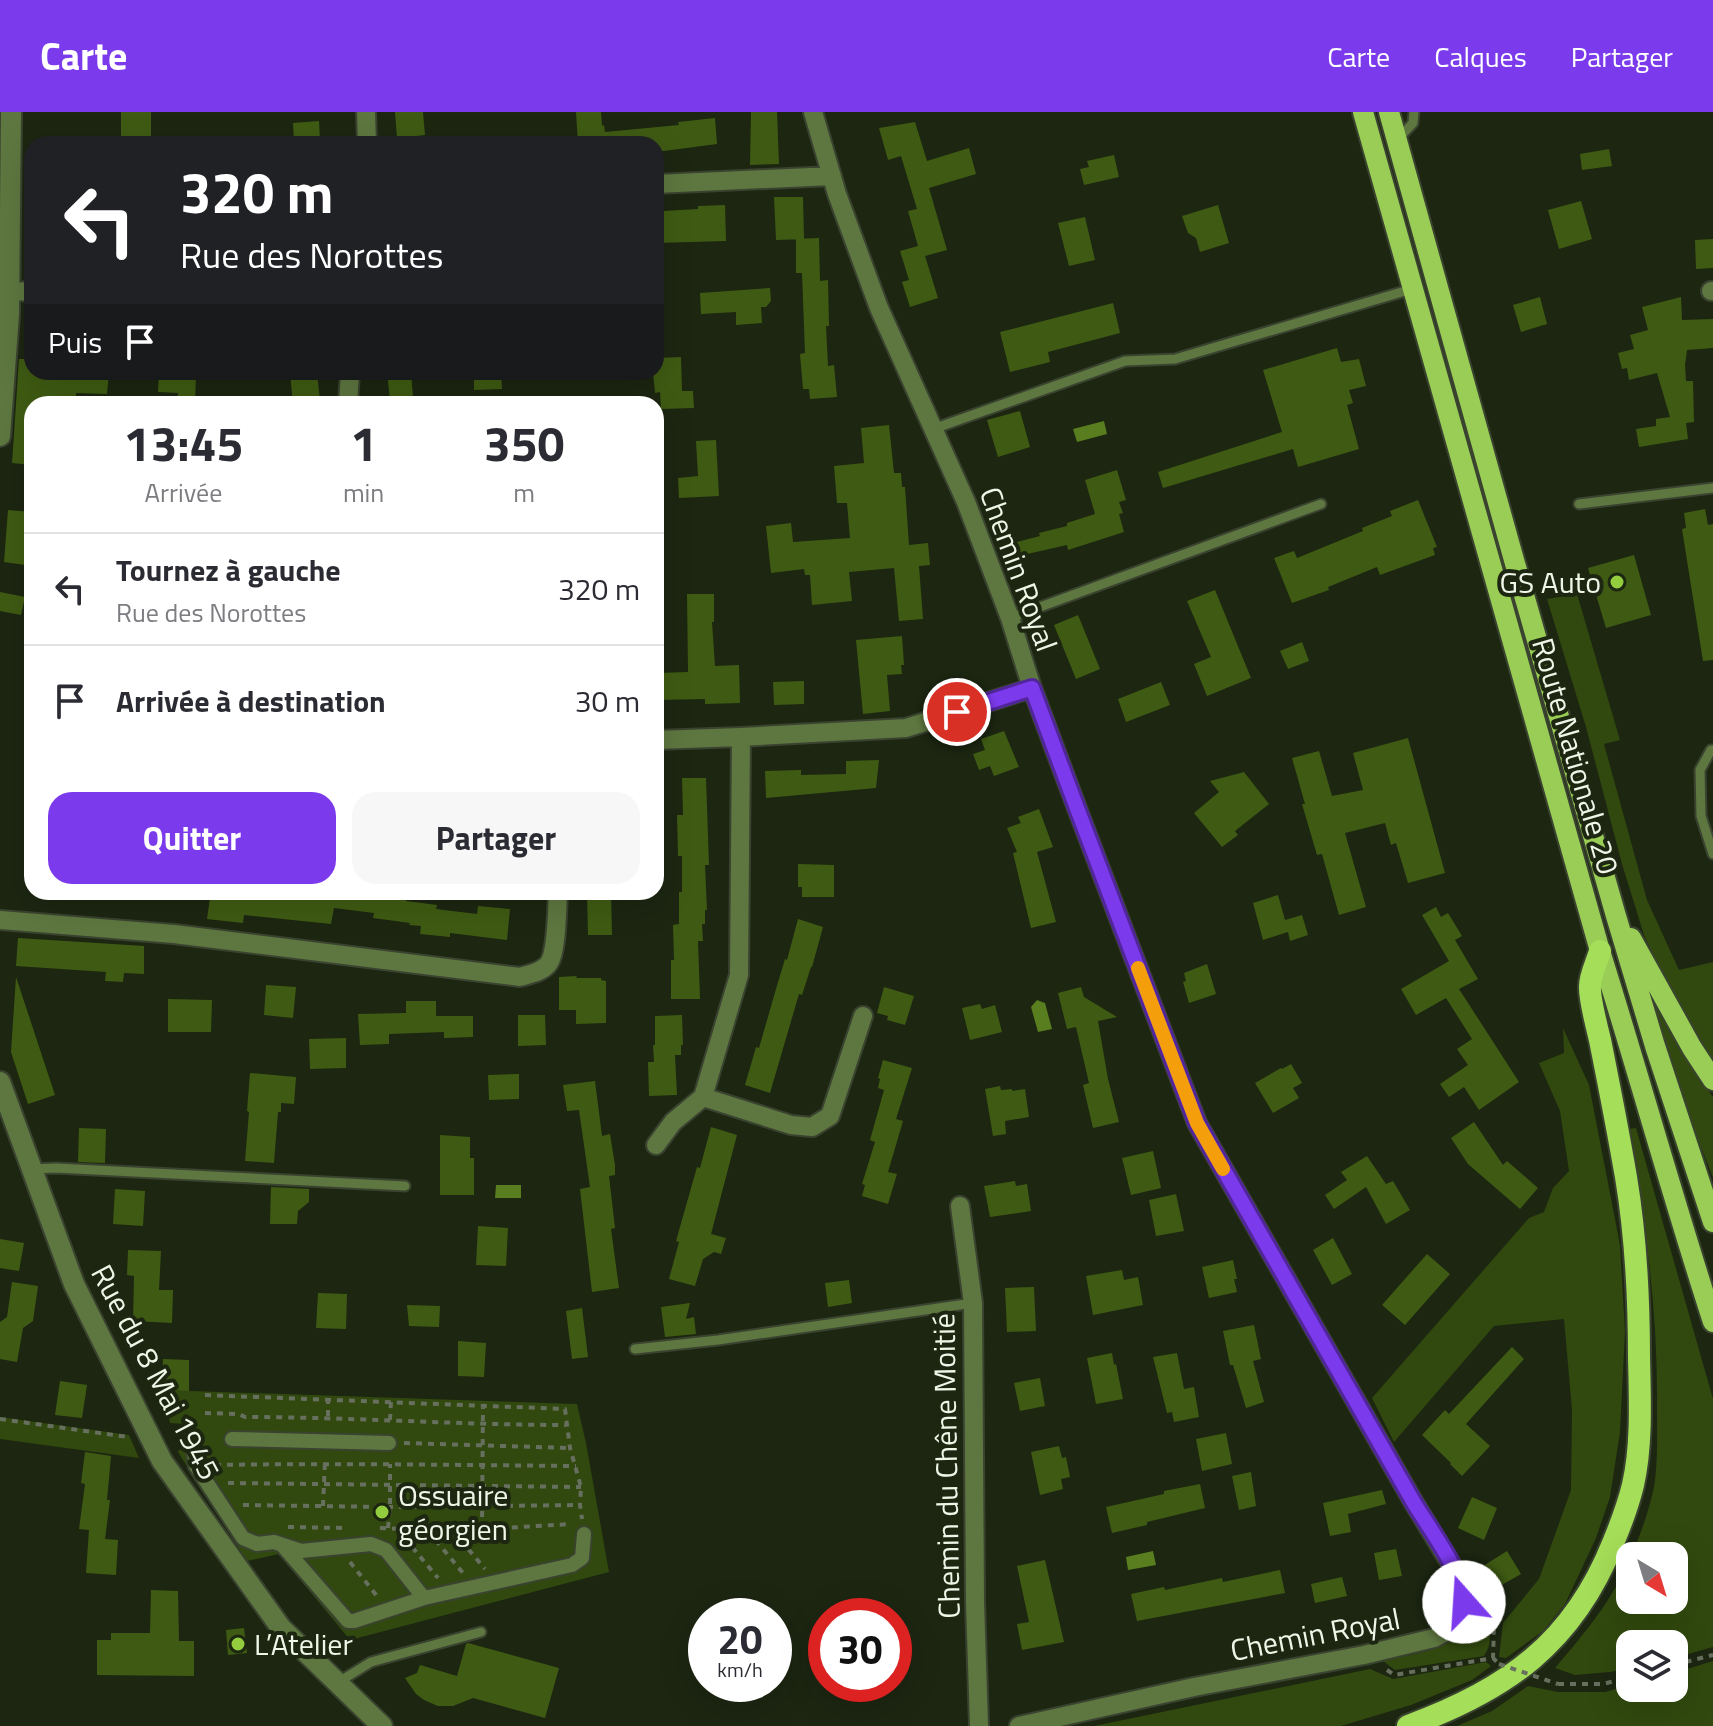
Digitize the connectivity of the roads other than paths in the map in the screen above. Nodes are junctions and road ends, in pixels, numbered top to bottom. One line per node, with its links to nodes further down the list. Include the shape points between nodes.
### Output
1 (11, 112): 13 (street)
2 (366, 112): 7 (street)
3 (813, 112): 9 (street, Chemin Royal)
4 (1363, 112): 11 (main road, Route Nationale 20)
5 (1389, 112): 8 (main road, Route Nationale 20)
6 (1414, 112): 8 (lane, via 1413,123)
7 (367, 136)
8 (1397, 140): 26 (main road, Route Nationale 20)
9 (832, 176): 10 (street); 14 (street, Chemin Royal, via 879,308)
10 (664, 184)
11 (1412, 289): 14 (lane, via 1175,359 1125,361); 28 (main road, Route Nationale 20)
12 (24, 291): 13 (street)
13 (9, 292): 15 (street)
14 (933, 429): 19 (street, Chemin Royal)
15 (0, 436)
16 (1713, 488): 18 (lane)
17 (1321, 504): 19 (lane)
18 (1579, 504)
19 (1010, 618): 20 (street, Chemin Royal)
20 (1032, 688): 21 (street, via 906,728); 51 (street, Chemin Royal, via 1197,1123 1451,1564 1464,1602 1457,1620 1434,1638)
21 (741, 737): 22 (street); 32 (street, via 739,975)
22 (664, 740)
23 (1713, 750): 24 (lane, via 1700,770 1701,816)
24 (1713, 854)
25 (557, 900): 27 (street, via 549,963 520,977 174,934)
26 (1616, 916): 30 (main road); 37 (main road, Route Nationale 20)
27 (0, 920)
28 (1600, 951): 39 (main road, Route Nationale 20); 52 (highway, via 1590,986 1626,1179 1638,1283 1639,1412 1633,1484 1600,1574 1557,1636 1485,1692)
29 (863, 1016): 32 (street, via 830,1116 812,1127)
30 (1713, 1080)
31 (0, 1082): 34 (street, Rue du 8 Mai 1945)
32 (703, 1097): 33 (street)
33 (656, 1145)
34 (31, 1169): 35 (lane); 48 (street, Rue du 8 Mai 1945, via 74,1284 162,1461 281,1628)
35 (405, 1186)
36 (960, 1206): 38 (street, Chemin du Chêne Moitié)
37 (1713, 1222)
38 (973, 1303): 40 (lane); 50 (street, Chemin du Chêne Moitié)
39 (1713, 1322)
40 (635, 1349)
41 (232, 1439): 42 (street)
42 (389, 1443)
43 (195, 1459): 45 (street, via 243,1538)
44 (584, 1534): 46 (street, via 582,1558 572,1565)
45 (282, 1545): 46 (street, via 301,1551 371,1544 386,1550); 46 (street, via 348,1621)
46 (424, 1598)
47 (481, 1632): 48 (lane, via 371,1662)
48 (337, 1683): 49 (street, Rue du 8 Mai 1945)
49 (382, 1726)
50 (979, 1726)
51 (1019, 1726)
52 (1408, 1726)

